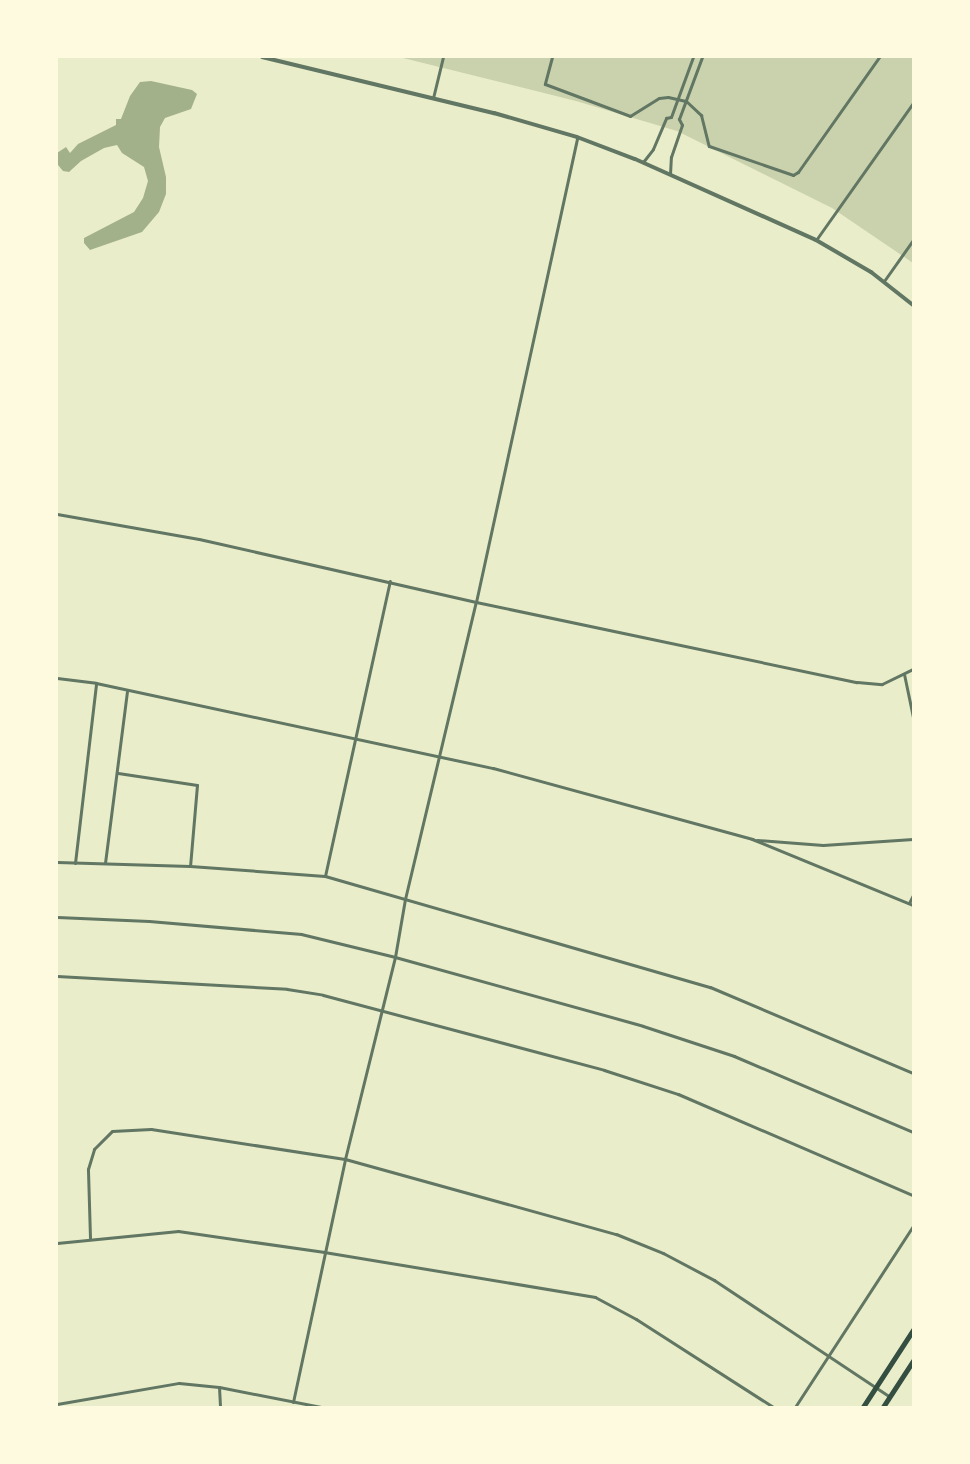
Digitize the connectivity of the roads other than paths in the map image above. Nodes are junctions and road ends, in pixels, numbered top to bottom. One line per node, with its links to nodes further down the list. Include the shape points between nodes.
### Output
1 (262, 57): 7 (street)
2 (443, 57): 7 (street)
3 (552, 57): 8 (street, via 545,84 630,116 653,100)
4 (693, 57): 8 (street)
5 (702, 57): 9 (street)
6 (879, 57): 9 (street, via 793,175 709,146 701,116)
7 (433, 98): 11 (street)
8 (678, 98): 9 (street); 12 (street)
9 (686, 101): 13 (street)
10 (913, 103): 14 (street)
11 (577, 137): 12 (street); 20 (street)
12 (643, 162): 13 (street)
13 (670, 174): 14 (street)
14 (816, 240): 16 (street)
15 (913, 240): 16 (street)
16 (884, 281): 17 (street)
17 (913, 305)
18 (57, 514): 19 (street, via 199,539)
19 (390, 582): 20 (street); 27 (street)
20 (476, 602): 22 (street, via 857,682 882,684); 28 (street)
21 (913, 669): 22 (street)
22 (904, 674): 26 (street)
23 (57, 678): 24 (street)
24 (96, 683): 25 (street); 33 (street)
25 (128, 691): 27 (street); 29 (street)
26 (913, 717)
27 (354, 740): 28 (street); 36 (street)
28 (438, 757): 30 (street, via 493,768); 38 (street)
29 (118, 773): 34 (street); 35 (street, via 197,784)
30 (752, 839): 31 (street, via 823,845); 39 (street)
31 (913, 839)
32 (57, 862): 33 (street)
33 (75, 863): 34 (street)
34 (105, 863): 35 (street)
35 (190, 867): 36 (street)
36 (325, 876): 38 (street)
37 (913, 895): 39 (street)
38 (405, 899): 41 (street); 44 (street, via 710,987)
39 (911, 904)
40 (57, 917): 41 (street, via 172,922 301,934)
41 (395, 957): 43 (street); 45 (street, via 643,1026 734,1056)
42 (57, 976): 43 (street, via 287,989)
43 (380, 1011): 46 (street); 47 (street, via 604,1070 678,1094)
44 (913, 1073)
45 (913, 1132)
46 (345, 1159): 49 (street, via 151,1129 112,1131 94,1149 88,1168); 51 (street); 53 (street, via 616,1234 663,1253 714,1280)
47 (913, 1196)
48 (913, 1226): 53 (street)
49 (90, 1238): 50 (street); 51 (street, via 178,1231)
50 (57, 1243)
51 (324, 1252): 58 (street); 62 (street, via 595,1297 636,1318)
52 (913, 1330): 56 (main road)
53 (828, 1357): 56 (street); 63 (street)
54 (913, 1361): 57 (main road)
55 (219, 1387): 58 (street); 59 (street, via 179,1383); 60 (street)
56 (876, 1388): 57 (street); 64 (main road)
57 (890, 1397): 65 (main road)
58 (293, 1402): 61 (street)
59 (57, 1404)
60 (220, 1407)
61 (321, 1407)
62 (773, 1407)
63 (795, 1407)
64 (863, 1407)
65 (883, 1407)

